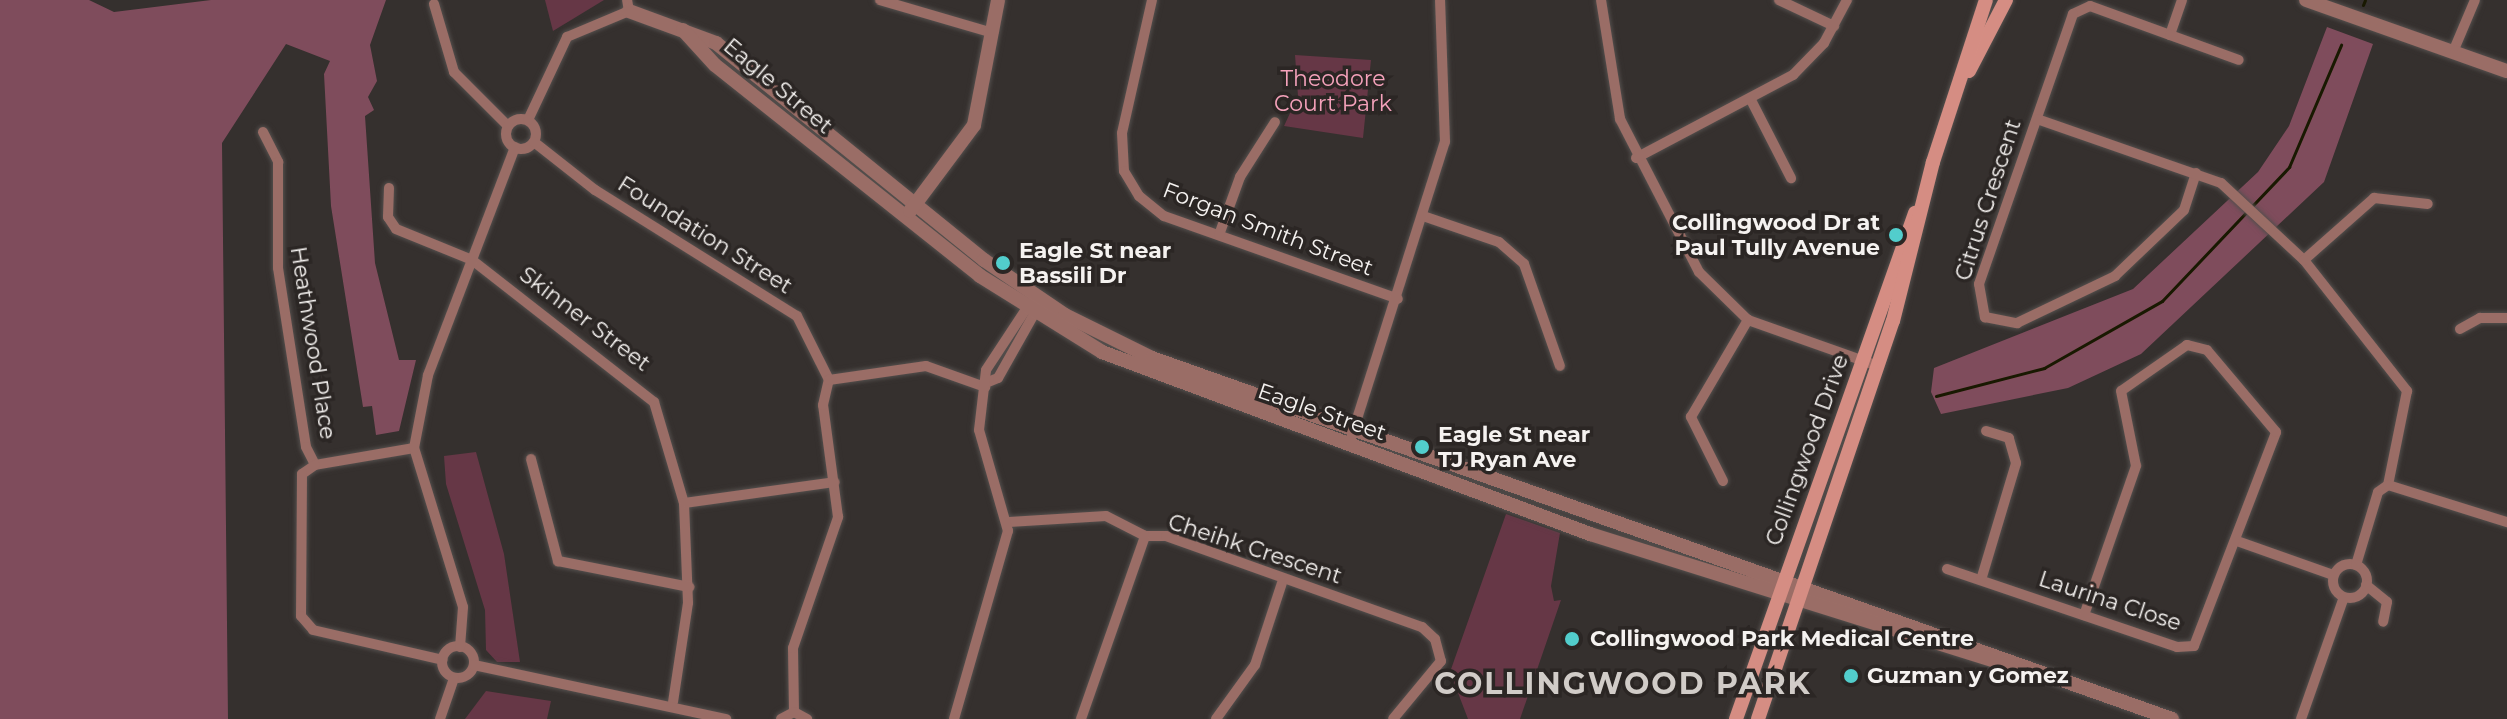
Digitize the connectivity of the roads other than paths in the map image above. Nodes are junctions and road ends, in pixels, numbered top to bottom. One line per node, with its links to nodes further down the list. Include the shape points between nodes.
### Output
1 (880, 0): 17 (street)
2 (998, 0): 17 (street)
3 (1152, 0): 39 (street, Forgan Smith Street, via 1122,133 1124,171 1149,207)
4 (1440, 0): 37 (street, via 1445,142)
5 (1601, 0): 31 (street, via 1614,98)
6 (1779, 0): 16 (street)
7 (1847, 0): 16 (street)
8 (1986, 0): 22 (main road, Collingwood Drive)
9 (2006, 0): 22 (main road, Collingwood Drive)
10 (2182, 0): 18 (street)
11 (2475, 0): 19 (street)
12 (2312, 2): 19 (street)
13 (434, 4): 27 (street, via 454,72)
14 (628, 6): 15 (street, Eagle Street); 25 (street, Eagle Street, via 567,37)
15 (681, 26): 36 (street, Eagle Street, via 716,43); 38 (street, Eagle Street, via 715,65)
16 (1834, 26): 23 (street, via 1793,75)
17 (993, 33): 36 (street, via 974,125)
18 (2170, 35): 20 (street); 24 (street, Citrus Crescent, via 2090,6 2078,9)
19 (2453, 52): 21 (street)
20 (2239, 60)
21 (2507, 71)
22 (1953, 99): 49 (main road, Collingwood Drive)
23 (1751, 100): 31 (street); 33 (street)
24 (2037, 119): 32 (street); 32 (street, Citrus Crescent, via 1979,284 1985,317 2001,323 2017,323 2115,276 2184,210)
25 (528, 120): 27 (street); 29 (street)
26 (1275, 122): 39 (street, via 1240,177)
27 (508, 126): 30 (street)
28 (263, 132): 57 (street, Heathwood Place, via 278,162 278,268 306,447)
29 (534, 142): 30 (street); 51 (street, Foundation Street, via 595,190 797,316)
30 (515, 147): 40 (street)
31 (1636, 158): 47 (street, via 1699,272)
32 (2196, 173): 41 (street, via 2244,204)
33 (1791, 178)
34 (389, 188): 40 (street, Skinner Street, via 388,217 396,229)
35 (2428, 204): 41 (street, via 2374,198)
36 (915, 205): 38 (street); 42 (street, Eagle Street)
37 (1426, 217): 43 (street); 50 (street, via 1499,242 1524,264)
38 (905, 218): 44 (street, Eagle Street)
39 (1219, 235): 43 (street, Forgan Smith Street)
40 (472, 260): 55 (street, via 428,375); 61 (street, Skinner Street, via 641,384 663,423)
41 (2304, 260): 60 (street, via 2407,391)
42 (1038, 298): 44 (street); 45 (street); 54 (street, Eagle Street, via 1152,358)
43 (1398, 299): 54 (street)
44 (1024, 307): 45 (street, Eagle Street); 52 (street, via 986,370)
45 (1038, 316): 52 (street, via 998,378); 54 (street, Eagle Street, via 1142,370)
46 (2507, 318): 48 (street, via 2480,318)
47 (1748, 320): 49 (street); 58 (street, via 1691,417)
48 (2460, 329)
49 (1871, 363): 73 (main road, Collingwood Drive); 74 (main road, Collingwood Drive)
50 (1560, 366)
51 (829, 380): 52 (street, via 926,366); 59 (street, via 823,405)
52 (986, 385): 62 (street, via 979,430 997,504)
53 (1986, 431): 69 (street, via 2009,438 2016,463)
54 (1351, 438): 73 (street, Eagle Street)
55 (414, 448): 57 (street); 78 (street, via 463,607)
56 (531, 459): 72 (street, via 558,561)
57 (315, 465): 79 (street, via 300,480 305,624)
58 (1723, 481)
59 (835, 482): 61 (street); 83 (street, via 838,517 793,648)
60 (2388, 485): 63 (street); 66 (street, via 2378,492)
61 (684, 503): 72 (street, Skinner Street)
62 (1009, 522): 64 (street, Cheihk Crescent, via 1081,513 1130,524); 88 (street, via 1002,570)
63 (2507, 522)
64 (1145, 536): 70 (street, Cheihk Crescent, via 1166,536); 89 (street)
65 (2237, 541): 68 (street); 76 (street, Laurina Close, via 2194,646 2177,647); 76 (street, via 2274,421 2207,350 2187,345 2121,391 2136,466)
66 (2356, 565): 68 (street); 71 (street)
67 (1947, 569): 69 (street, Laurina Close)
68 (2333, 575): 75 (street)
69 (1981, 580): 76 (street, Laurina Close)
70 (1282, 583): 90 (street, via 1255,665); 91 (street, Cheihk Crescent, via 1431,633 1440,649 1436,675)
71 (2366, 585): 75 (street); 77 (street, via 2387,602)
72 (689, 587): 82 (street, Skinner Street)
73 (1780, 592): 74 (street, Eagle Street); 92 (main road, Collingwood Drive)
74 (1802, 597): 93 (main road, Collingwood Drive); 94 (street, Eagle Street)
75 (2344, 597): 95 (street)
76 (2084, 615)
77 (2383, 622)
78 (460, 647): 79 (street); 80 (street)
79 (443, 660): 81 (street)
80 (474, 665): 81 (street); 82 (street, via 581,693 652,706)
81 (454, 678): 84 (street)
82 (673, 702): 85 (street)
83 (794, 712): 86 (street); 87 (street)
84 (440, 719)
85 (726, 719)
86 (781, 719)
87 (807, 719)
88 (954, 719)
89 (1081, 719)
90 (1216, 719)
91 (1393, 719)
92 (1736, 719)
93 (1758, 719)
94 (2172, 719)
95 (2301, 719)

